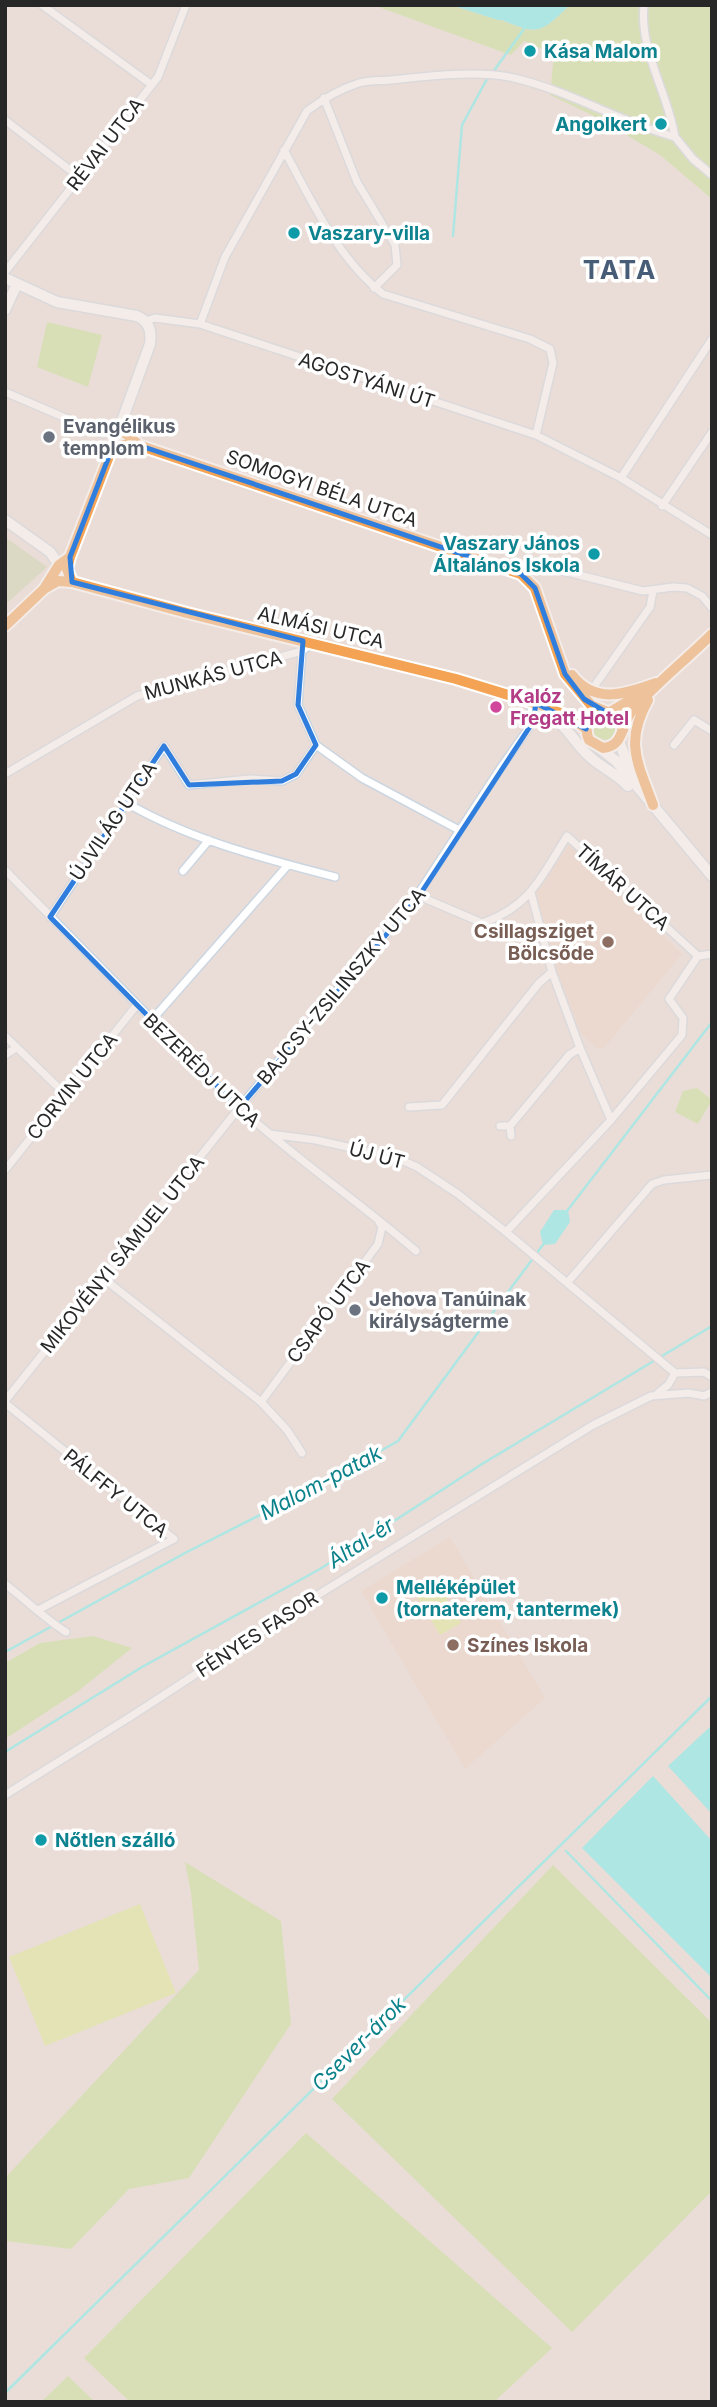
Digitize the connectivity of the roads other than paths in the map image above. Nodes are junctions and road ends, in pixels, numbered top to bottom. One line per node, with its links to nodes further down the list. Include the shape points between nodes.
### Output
1 (42, 5): 4 (street)
2 (186, 5): 4 (street, RÉVAI UTCA)
3 (644, 5): 7 (street, via 647,44)
4 (152, 85): 10 (street, RÉVAI UTCA)
5 (324, 98): 7 (street, via 361,83 488,75 548,89); 8 (street, via 307,111); 14 (street, via 357,183 395,246 397,265)
6 (5, 120): 10 (street)
7 (675, 137): 9 (street)
8 (284, 150): 14 (street, via 336,243); 17 (street, via 225,257)
9 (712, 175)
10 (79, 177): 11 (street, RÉVAI UTCA)
11 (5, 272)
12 (5, 278): 13 (main road, AGOSTYÁNI ÚT)
13 (17, 284): 15 (main road); 16 (main road, AGOSTYÁNI ÚT, via 57,302)
14 (374, 288): 23 (street, via 550,349 553,363)
15 (5, 310)
16 (146, 321): 17 (street, AGOSTYÁNI ÚT); 20 (main road, via 150,344)
17 (200, 324): 23 (street, AGOSTYÁNI ÚT)
18 (712, 339): 26 (street)
19 (5, 391): 22 (street)
20 (122, 425): 24 (main road, via 126,435); 25 (main road)
21 (712, 432): 27 (street)
22 (103, 434)
23 (536, 435): 26 (street, AGOSTYÁNI ÚT)
24 (141, 446): 25 (main road, SOMOGYI BÉLA UTCA, via 123,445); 32 (main road, SOMOGYI BÉLA UTCA)
25 (111, 451): 30 (main road)
26 (621, 478): 27 (street, AGOSTYÁNI ÚT)
27 (663, 506): 29 (street, AGOSTYÁNI ÚT)
28 (5, 520): 31 (main road, via 50,552)
29 (712, 535)
30 (70, 557): 31 (main road); 33 (main road, via 67,569)
31 (59, 565): 34 (main road)
32 (521, 574): 35 (street, via 536,564); 41 (main road, via 535,588)
33 (72, 582): 34 (main road, ALMÁSI UTCA, via 58,581); 39 (main road, ALMÁSI UTCA)
34 (44, 589): 37 (main road)
35 (653, 591): 36 (street, via 687,588); 43 (street, via 650,607)
36 (712, 608)
37 (5, 626)
38 (712, 634): 42 (main road)
39 (313, 643): 40 (street, MUNKÁS UTCA); 44 (main road, ALMÁSI UTCA)
40 (302, 651): 52 (street, via 298,705); 55 (street, MUNKÁS UTCA, via 137,695)
41 (558, 654): 43 (main road, via 576,680); 46 (main road, via 578,693)
42 (658, 682): 43 (main road, via 621,696); 46 (main road); 51 (main road, via 631,713); 57 (main road, via 638,718 634,738 635,755)
43 (592, 691)
44 (512, 697): 45 (main road); 49 (main road, ALMÁSI UTCA, via 572,718)
45 (531, 706): 47 (main road); 48 (street)
46 (607, 712): 49 (main road, via 598,712); 51 (main road, via 620,720)
47 (554, 718): 48 (street); 57 (main road, via 589,757)
48 (533, 722): 58 (street, BAJCSY-ZSILINSZKY UTCA)
49 (586, 729): 54 (main road, via 589,740)
50 (712, 731): 53 (street, via 694,720)
51 (621, 735): 54 (main road, via 609,747); 57 (main road, via 625,757)
52 (316, 745): 56 (street, ÚJVILÁG UTCA, via 296,774 282,781 189,785 164,746); 58 (street, via 362,778)
53 (674, 745)
54 (598, 747): 57 (main road)
55 (5, 774)
56 (125, 802): 59 (street, via 160,822); 67 (street, ÚJVILÁG UTCA)
57 (653, 805): 63 (main road)
58 (459, 830): 66 (street, BAJCSY-ZSILINSZKY UTCA)
59 (209, 840): 60 (street); 62 (street)
60 (288, 865): 64 (street); 72 (street)
61 (5, 870): 67 (street, BEZERÉDJ UTCA)
62 (183, 872)
63 (712, 876)
64 (335, 877)
65 (531, 893): 66 (street, TÍMÁR UTCA, via 503,916 482,923); 69 (street, TÍMÁR UTCA, via 567,836); 70 (street)
66 (419, 896): 79 (street, BAJCSY-ZSILINSZKY UTCA)
67 (50, 917): 71 (street, BEZERÉDJ UTCA)
68 (712, 954): 69 (street)
69 (698, 956): 80 (street, via 669,999 683,1018 682,1035)
70 (552, 972): 75 (street); 78 (street, via 442,1105)
71 (136, 1006): 72 (street, BEZERÉDJ UTCA); 77 (street, CORVIN UTCA)
72 (151, 1021): 79 (street, BEZERÉDJ UTCA)
73 (5, 1036): 74 (street)
74 (16, 1048): 76 (street); 77 (street)
75 (580, 1048): 80 (street); 82 (street, via 569,1055)
76 (5, 1055)
77 (64, 1093): 85 (street, CORVIN UTCA)
78 (409, 1107)
79 (239, 1108): 83 (street, BEZERÉDJ UTCA); 90 (street, MIKOVÉNYI SÁMUEL UTCA)
80 (611, 1120): 88 (street)
81 (499, 1125): 82 (street)
82 (510, 1126): 84 (street)
83 (269, 1134): 87 (street, BEZERÉDJ UTCA); 88 (street, ÚJ ÚT, via 397,1158 458,1194)
84 (511, 1136)
85 (6, 1166)
86 (712, 1175): 91 (street, via 652,1184)
87 (375, 1216): 89 (street, BEZERÉDJ UTCA); 102 (street, CSAPÓ UTCA, via 382,1227 378,1244)
88 (506, 1232): 91 (street, ÚJ ÚT)
89 (416, 1251)
90 (103, 1278): 101 (street, MIKOVÉNYI SÁMUEL UTCA); 102 (street)
91 (567, 1283): 94 (street, ÚJ ÚT)
92 (712, 1366): 93 (street)
93 (701, 1372): 94 (street); 95 (street)
94 (675, 1373): 96 (street, FÉNYES FASOR)
95 (712, 1377)
96 (670, 1382): 98 (street); 99 (street, FÉNYES FASOR)
97 (712, 1392): 100 (street)
98 (679, 1393): 99 (street, FÉNYES FASOR); 100 (street, FÉNYES FASOR)
99 (657, 1394): 108 (street, FÉNYES FASOR, via 593,1425)
100 (701, 1396): 103 (street)
101 (5, 1402): 106 (street, PÁLFFY UTCA, via 174,1539)
102 (261, 1402): 104 (street)
103 (712, 1404)
104 (302, 1453)
105 (5, 1584): 106 (street)
106 (38, 1610): 107 (street)
107 (66, 1632)
108 (5, 1795)

